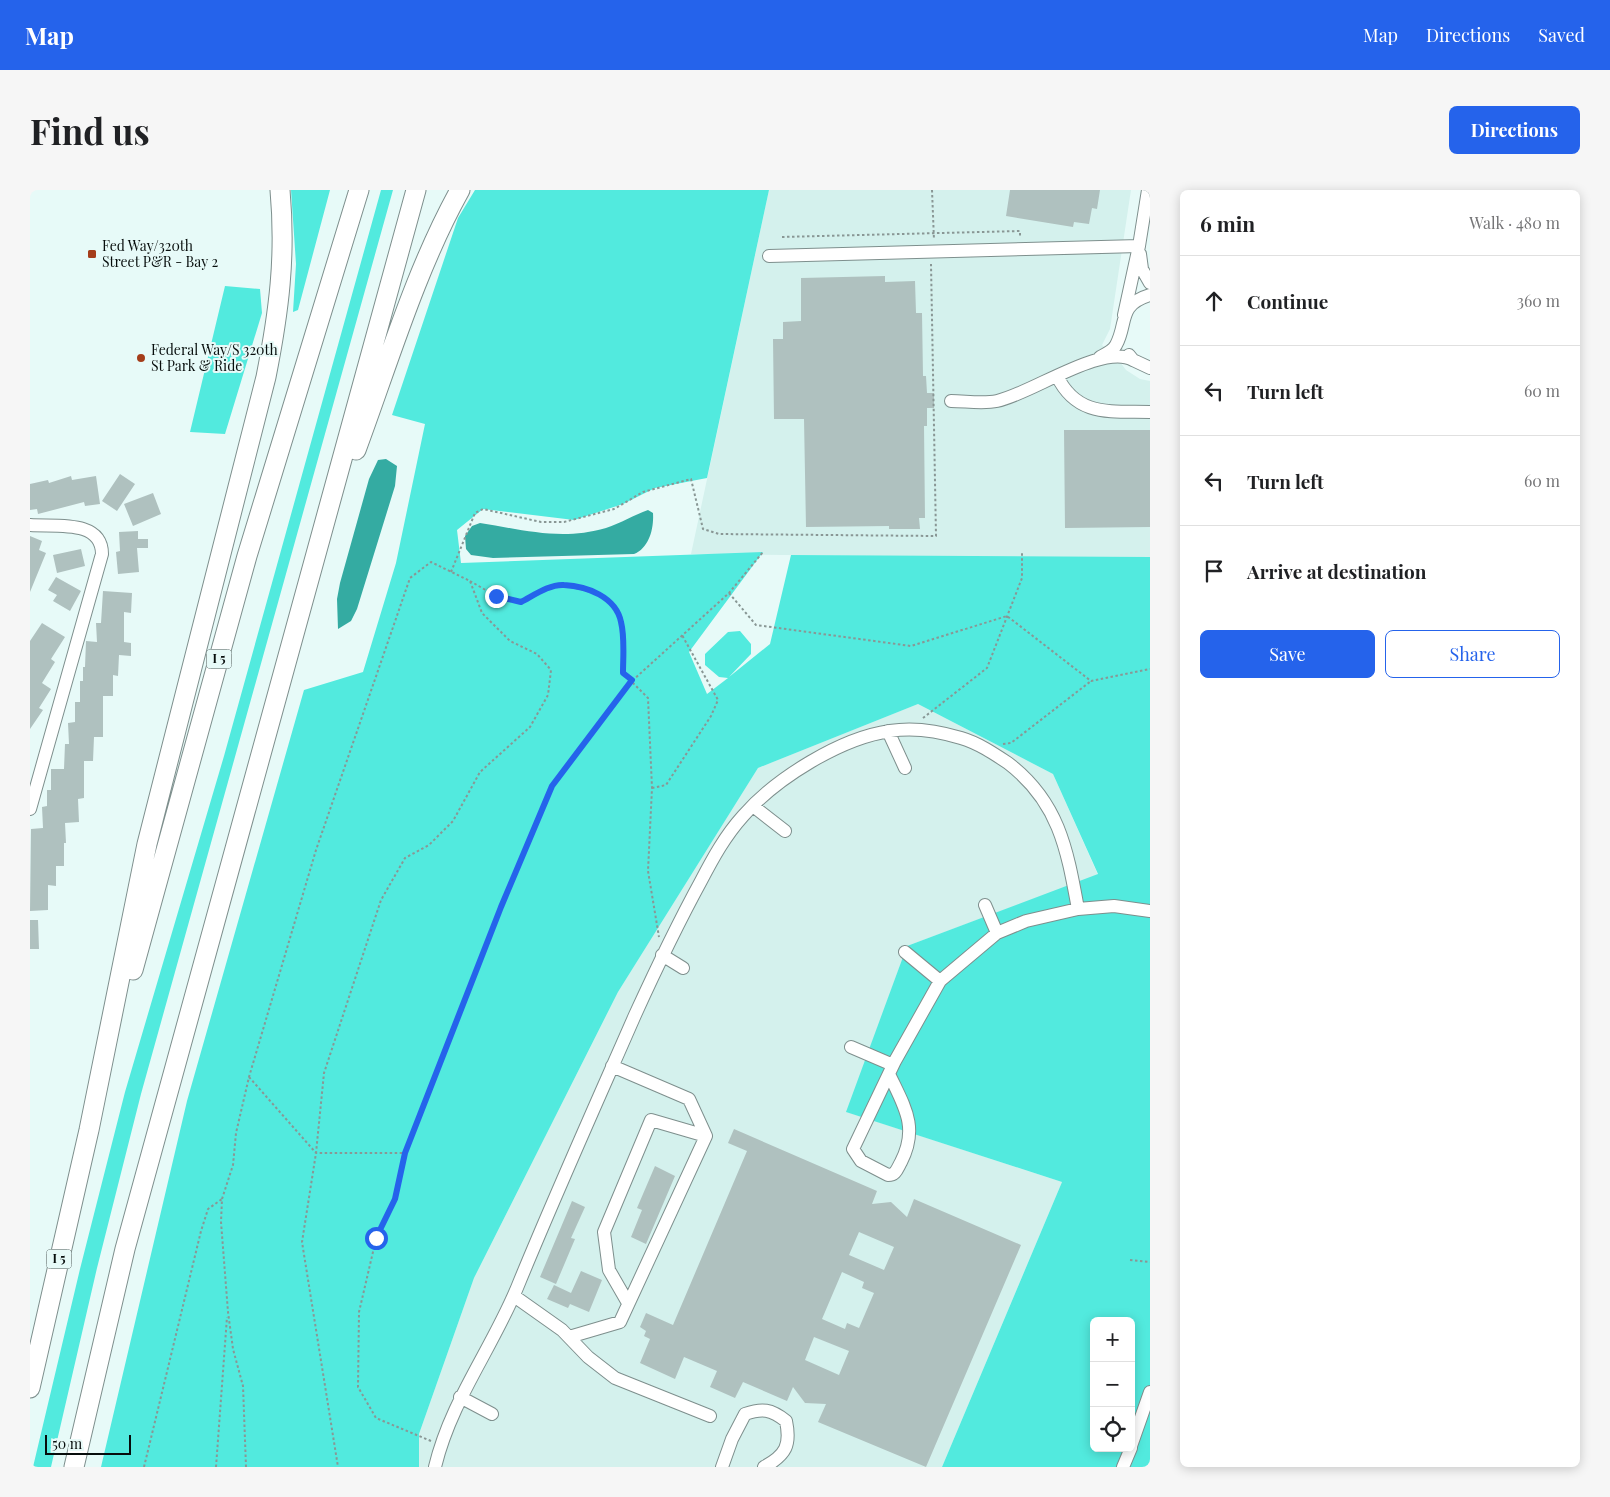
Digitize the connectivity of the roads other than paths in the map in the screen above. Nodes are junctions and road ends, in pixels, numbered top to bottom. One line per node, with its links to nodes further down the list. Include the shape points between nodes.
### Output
1 (280, 190): 35 (highway, via 281,282 268,368 147,844)
2 (359, 190): 35 (highway, I 5, via 247,556)
3 (416, 190): 18 (highway)
4 (460, 190): 18 (highway, via 419,282)
5 (1148, 190): 6 (street)
6 (1139, 246): 7 (street); 8 (street, via 1142,269); 10 (street)
7 (769, 256)
8 (1150, 283)
9 (1150, 295): 10 (street, via 1132,305)
10 (1122, 321): 11 (street, via 1121,339); 12 (street, via 1112,350)
11 (1133, 360): 12 (street, via 1118,356); 13 (street)
12 (1089, 363): 14 (street)
13 (1150, 368)
14 (1057, 376): 15 (street, via 996,401); 16 (street, via 1072,398 1092,409)
15 (946, 401)
16 (1150, 412)
17 (30, 525): 22 (street, via 88,529 98,538 102,554)
18 (314, 566): 47 (highway, via 125,1249)
19 (888, 731): 20 (street); 21 (street, via 836,748 785,779); 25 (street, via 929,730 968,740 985,748 1026,778 1050,807 1061,833)
20 (905, 768)
21 (752, 806): 23 (street); 29 (street, via 723,841)
22 (30, 809)
23 (785, 831)
24 (985, 905): 27 (street)
25 (1078, 909): 26 (street, via 1114,906); 27 (street, via 1026,921)
26 (1150, 911)
27 (998, 933): 31 (street)
28 (905, 952): 31 (street)
29 (662, 954): 30 (street); 33 (street)
30 (684, 968)
31 (940, 981): 34 (street)
32 (851, 1047): 34 (street)
33 (612, 1066): 36 (street, via 689,1099); 37 (street)
34 (891, 1069): 34 (street, via 910,1130 905,1154 896,1172 888,1175 861,1161 853,1149)
35 (89, 1130): 40 (highway, I 5)
36 (706, 1136): 38 (street); 38 (street, via 652,1120 604,1232 609,1270)
37 (514, 1296): 39 (street); 42 (street)
38 (628, 1303): 39 (street, via 620,1322)
39 (569, 1337): 44 (street, via 615,1378)
40 (30, 1388)
41 (1150, 1392): 45 (street)
42 (460, 1397): 43 (street); 48 (street)
43 (492, 1414)
44 (710, 1416)
45 (1135, 1435)
46 (1129, 1452): 51 (street)
47 (74, 1467)
48 (435, 1467)
49 (722, 1467): 50 (street, via 745,1414 760,1409 774,1412 786,1421 789,1436 784,1451)
50 (764, 1467)
51 (1123, 1467)

